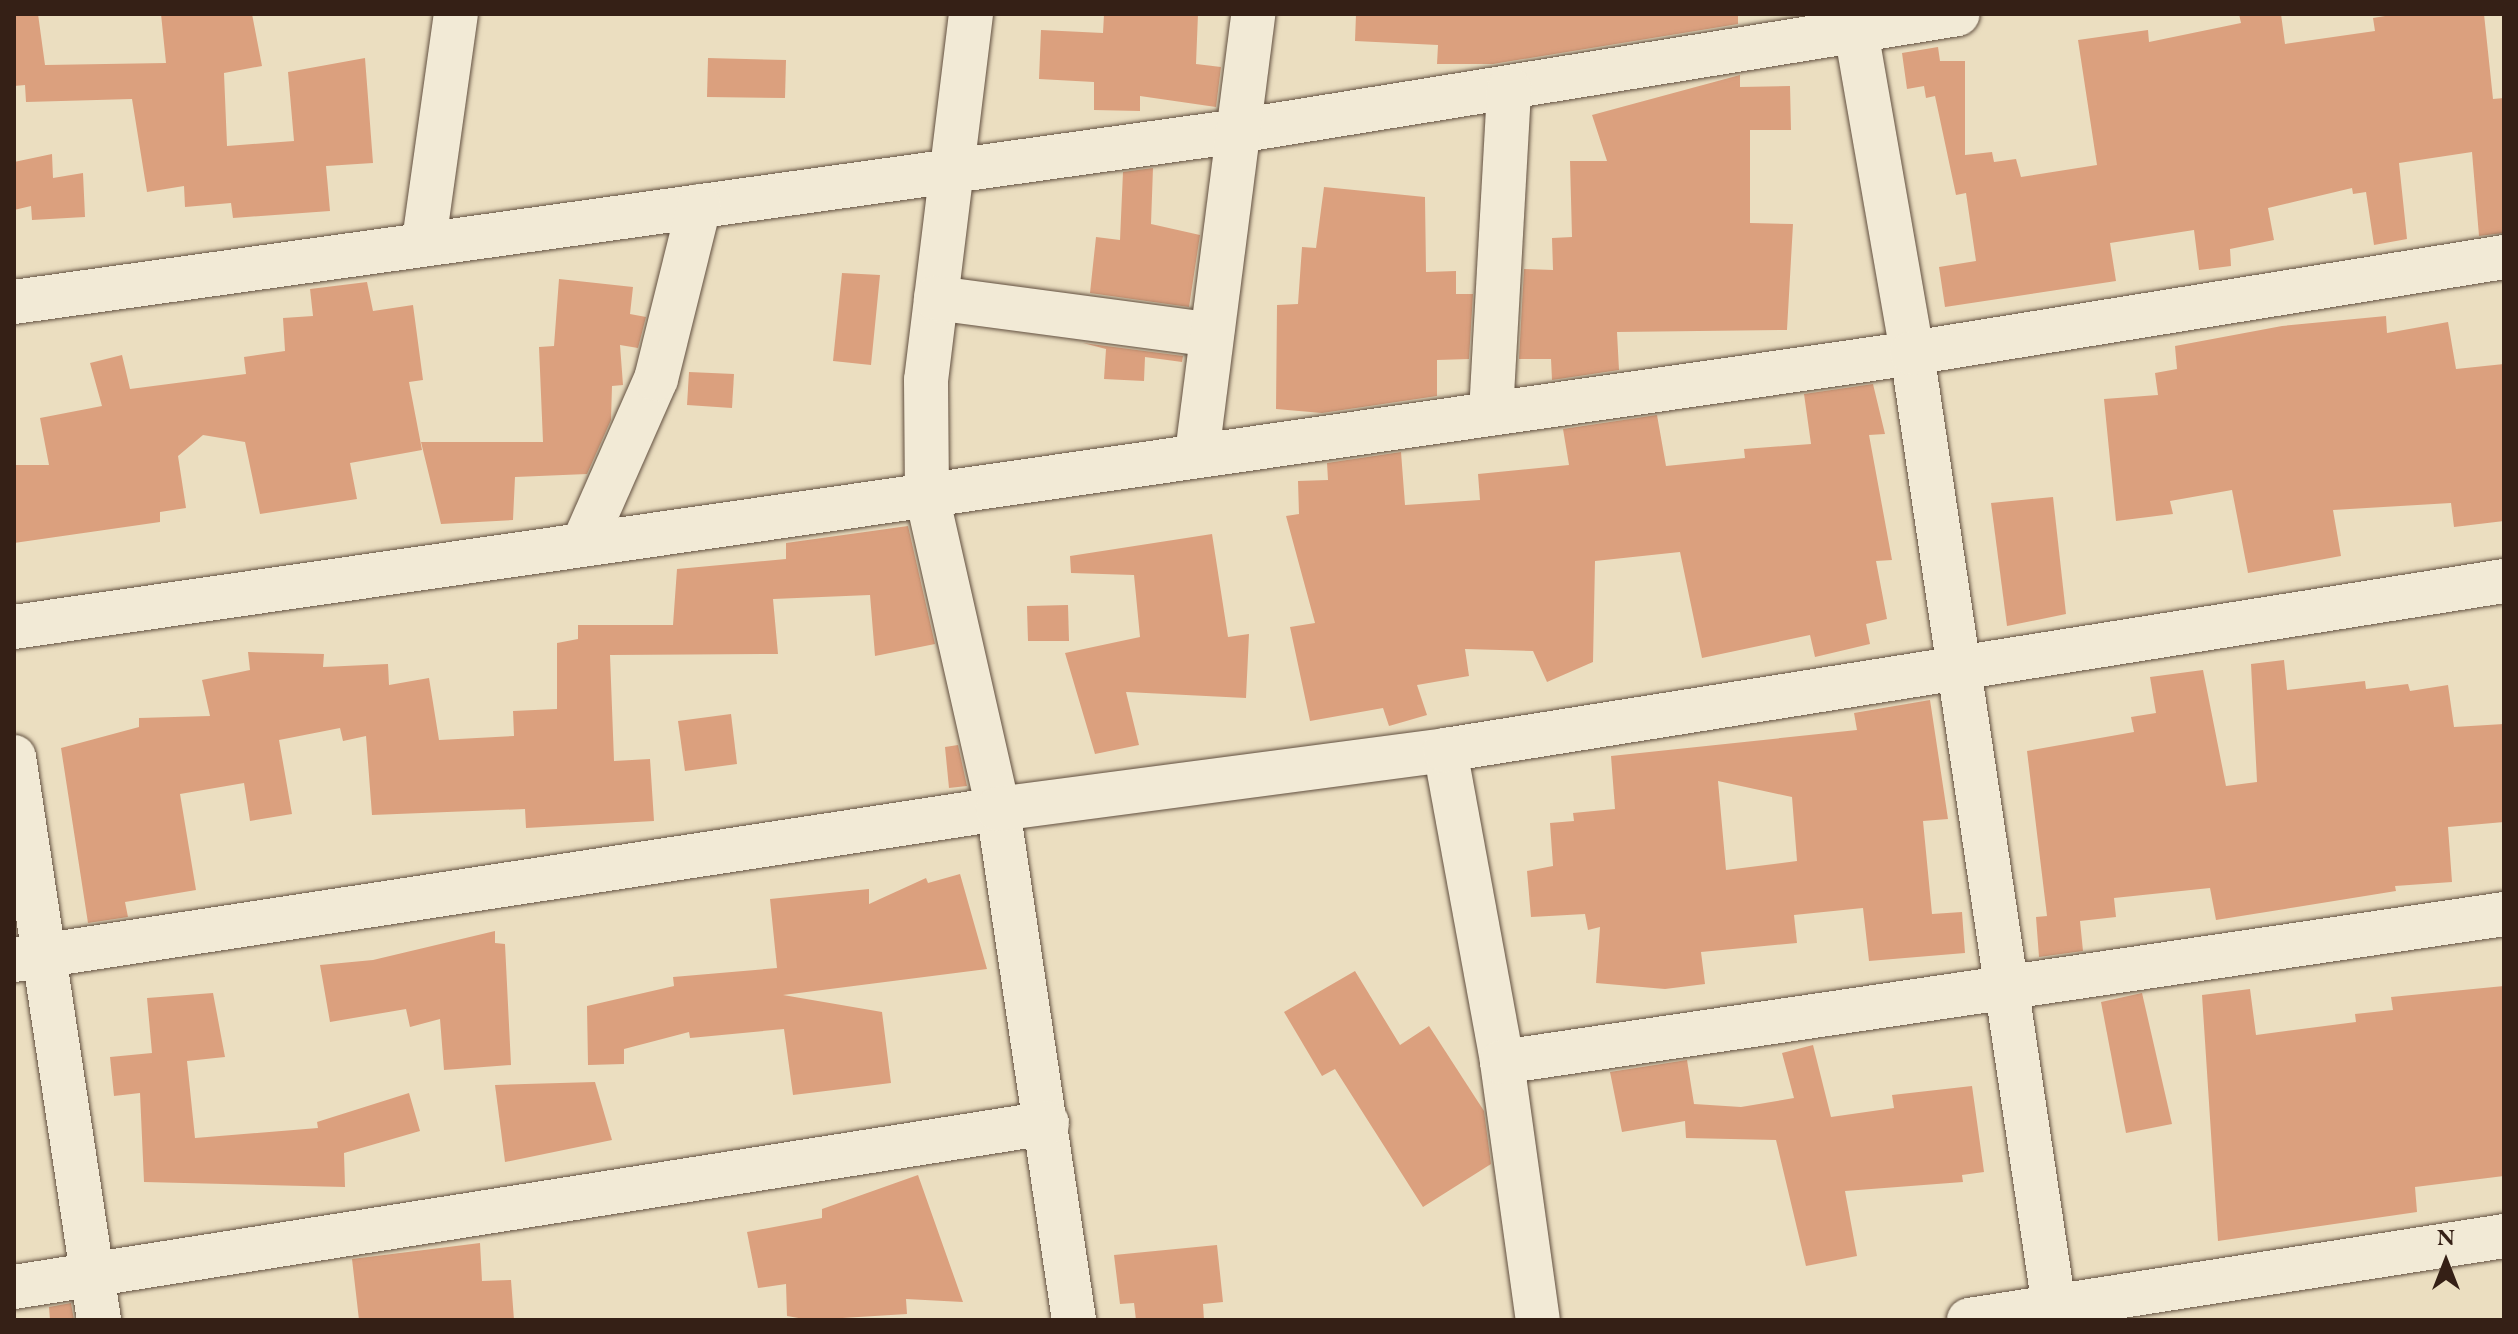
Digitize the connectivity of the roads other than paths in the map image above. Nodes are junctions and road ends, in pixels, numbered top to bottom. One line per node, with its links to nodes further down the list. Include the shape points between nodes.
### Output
1 (456, 14): 10 (street)
2 (971, 14): 8 (street)
3 (1253, 14): 7 (street)
4 (1958, 14): 5 (street)
5 (1854, 22): 6 (street); 15 (street)
6 (1509, 88): 7 (street); 16 (street)
7 (1238, 131): 8 (street); 14 (street)
8 (954, 173): 9 (street); 12 (street)
9 (699, 206): 10 (street); 19 (street, via 656,379)
10 (424, 241): 13 (street)
11 (2504, 257): 15 (street)
12 (936, 298): 14 (street); 18 (street, via 923,427)
13 (14, 302)
14 (1212, 335): 17 (street)
15 (1912, 353): 16 (street); 22 (street)
16 (1491, 413): 17 (street)
17 (1197, 454): 18 (street)
18 (927, 496): 19 (street); 25 (street)
19 (584, 542): 21 (street)
20 (2504, 581): 22 (street)
21 (14, 627)
22 (1960, 664): 23 (street); 28 (street)
23 (1445, 750): 25 (street); 29 (street)
24 (14, 757): 27 (street)
25 (998, 809): 27 (street); 30 (street)
26 (2504, 914): 28 (street)
27 (27, 958): 32 (street)
28 (2005, 991): 29 (street); 34 (street)
29 (1502, 1062): 37 (street)
30 (1047, 1123): 32 (street); 36 (street)
31 (2504, 1236): 34 (street)
32 (92, 1275): 33 (street); 35 (street)
33 (14, 1287)
34 (2055, 1313): 38 (street)
35 (99, 1320)
36 (1074, 1320)
37 (1538, 1320)
38 (1969, 1320)

